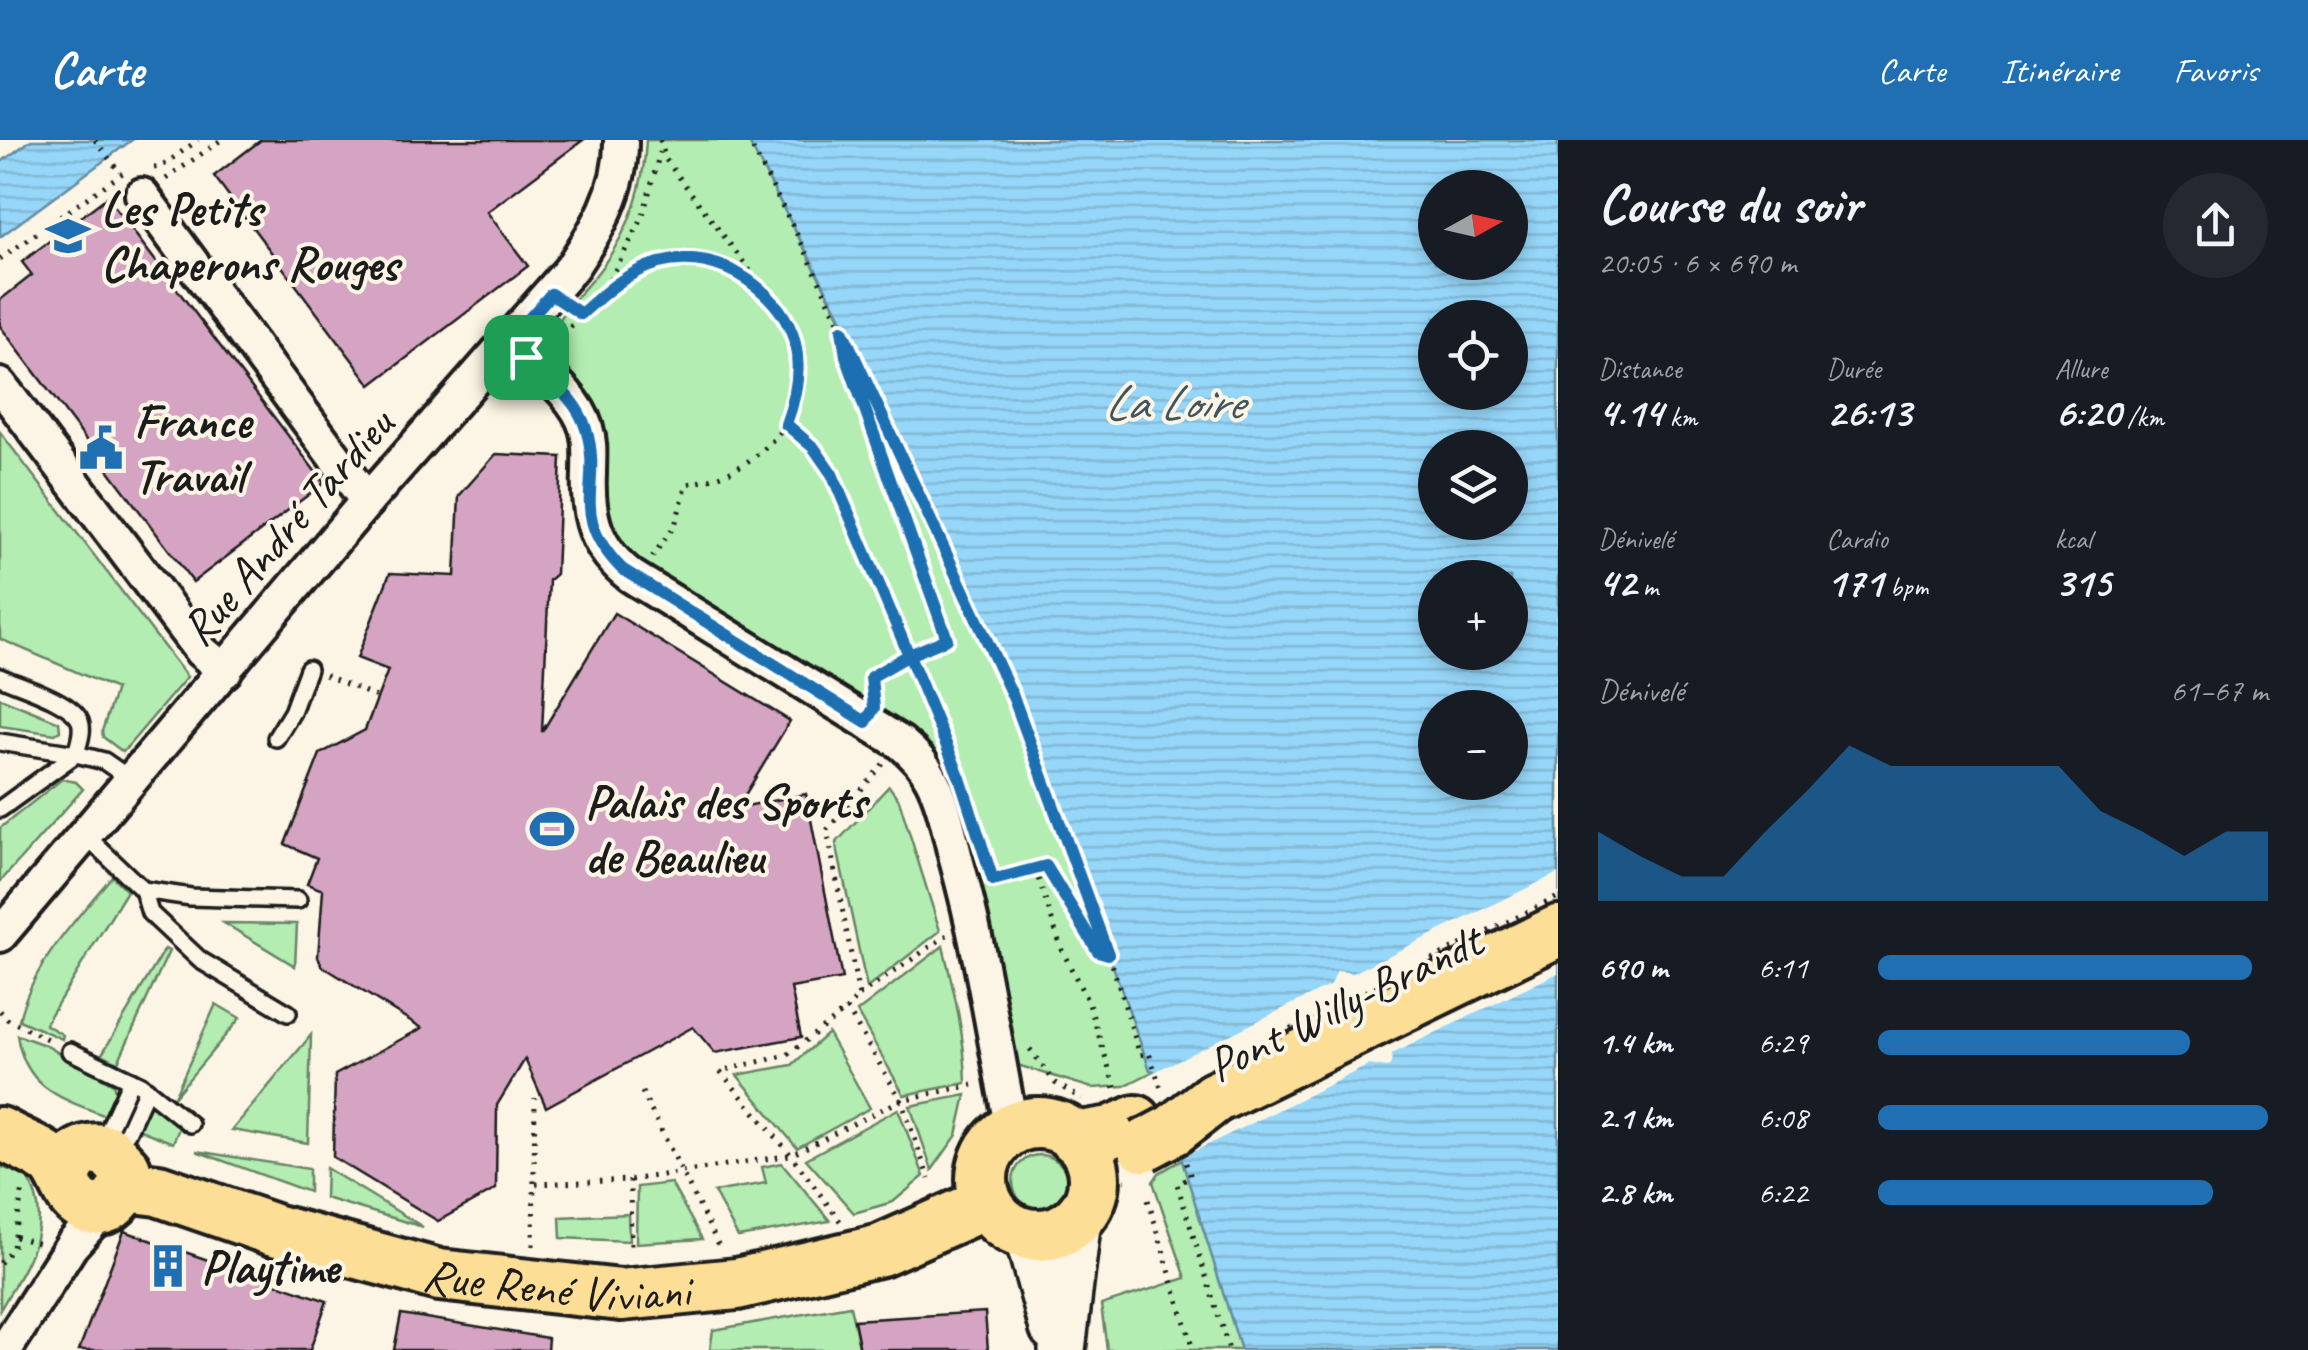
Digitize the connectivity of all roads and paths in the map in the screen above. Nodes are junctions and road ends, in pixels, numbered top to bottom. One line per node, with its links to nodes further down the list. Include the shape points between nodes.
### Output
1 (96, 140): 8 (path)
2 (198, 140): 9 (path)
3 (221, 140): 9 (path)
4 (660, 140): 6 (path)
5 (748, 140): 15 (path)
6 (661, 149): 11 (path); 13 (path, via 642,219)
7 (621, 152): 12 (street, Rue André Tardieu, via 595,233)
8 (119, 172): 9 (path); 10 (path)
9 (141, 178): 20 (street)
10 (0, 259)
11 (766, 293): 13 (path, via 731,269 677,260 646,268); 19 (path, via 797,349 798,382)
12 (551, 294): 14 (path); 16 (street, Rue André Tardieu)
13 (600, 296): 14 (path)
14 (581, 314): 17 (path)
15 (842, 330): 22 (path, via 947,639); 44 (path, via 1014,699)
16 (510, 340): 20 (street, Rue André Tardieu); 21 (street, via 579,411 590,446 594,531)
17 (552, 349)
18 (0, 385): 23 (street, via 201,651)
19 (786, 424): 21 (path, via 743,466 688,484 667,538); 22 (path, via 832,474)
20 (368, 501): 23 (street, Rue André Tardieu)
21 (631, 576): 27 (street)
22 (909, 655): 27 (path, via 871,677 874,708); 30 (path)
23 (225, 671): 33 (street, Rue André Tardieu)
24 (314, 671): 26 (path); 28 (lane)
25 (0, 677): 31 (lane, via 66,706 79,719)
26 (378, 697)
27 (866, 722): 51 (street, via 901,743 933,780 980,955)
28 (276, 738)
29 (0, 742): 31 (lane)
30 (947, 747)
31 (76, 754): 33 (lane, via 104,761); 34 (lane)
32 (886, 762): 45 (path, via 827,830)
33 (130, 779): 35 (street, Rue André Tardieu)
34 (0, 809)
35 (84, 836): 38 (lane); 42 (street, Rue André Tardieu)
36 (1035, 869): 37 (path); 44 (path, via 1046,866 1098,951); 59 (path, via 1062,950)
37 (993, 880)
38 (143, 890): 40 (lane); 48 (lane, via 150,913 200,960)
39 (1558, 897): 59 (path, Pont Willy-Brandt, bridge)
40 (298, 900)
41 (1558, 931): 59 (main road, Pont Willy-Brandt)
42 (0, 934)
43 (948, 934): 45 (path)
44 (1108, 954): 59 (path, via 1140,1055 1149,1052)
45 (859, 996): 46 (path)
46 (847, 1009): 57 (path); 62 (path, via 787,1055 720,1071)
47 (0, 1011): 50 (path)
48 (288, 1013)
49 (1027, 1034): 59 (path, via 1030,1051 1056,1083)
50 (70, 1051): 52 (lane)
51 (1002, 1079): 57 (path); 60 (street)
52 (131, 1080): 53 (lane); 64 (lane)
53 (147, 1089): 58 (lane); 64 (lane, via 128,1134)
54 (642, 1092): 63 (path)
55 (534, 1098): 67 (path)
56 (0, 1100): 64 (main road, Rue René Viviani, via 52,1126)
57 (901, 1100): 62 (path); 65 (path)
58 (190, 1124)
59 (1139, 1126): 60 (main road, via 1041,1124); 71 (main road, via 1051,1234); 79 (street); 81 (path, via 1190,1177 1177,1184)
60 (1012, 1130): 69 (main road, via 994,1144 984,1165)
61 (0, 1134): 64 (main road)
62 (792, 1156): 63 (path); 70 (path)
63 (686, 1173): 66 (path); 74 (path)
64 (85, 1176): 69 (main road, Rue René Viviani, via 158,1190 439,1275 621,1295 737,1284 881,1250); 72 (path); 73 (street)
65 (928, 1178)
66 (630, 1180): 67 (path); 76 (path)
67 (536, 1184): 75 (path)
68 (1148, 1200): 80 (path)
69 (987, 1202): 71 (main road, via 1000,1220)
70 (840, 1221)
71 (1027, 1234): 79 (street)
72 (14, 1237): 73 (path); 77 (path)
73 (58, 1246): 78 (street)
74 (719, 1246)
75 (533, 1250)
76 (632, 1250)
77 (0, 1263)
78 (5, 1350)
79 (1060, 1350)
80 (1193, 1350)
81 (1230, 1350)

